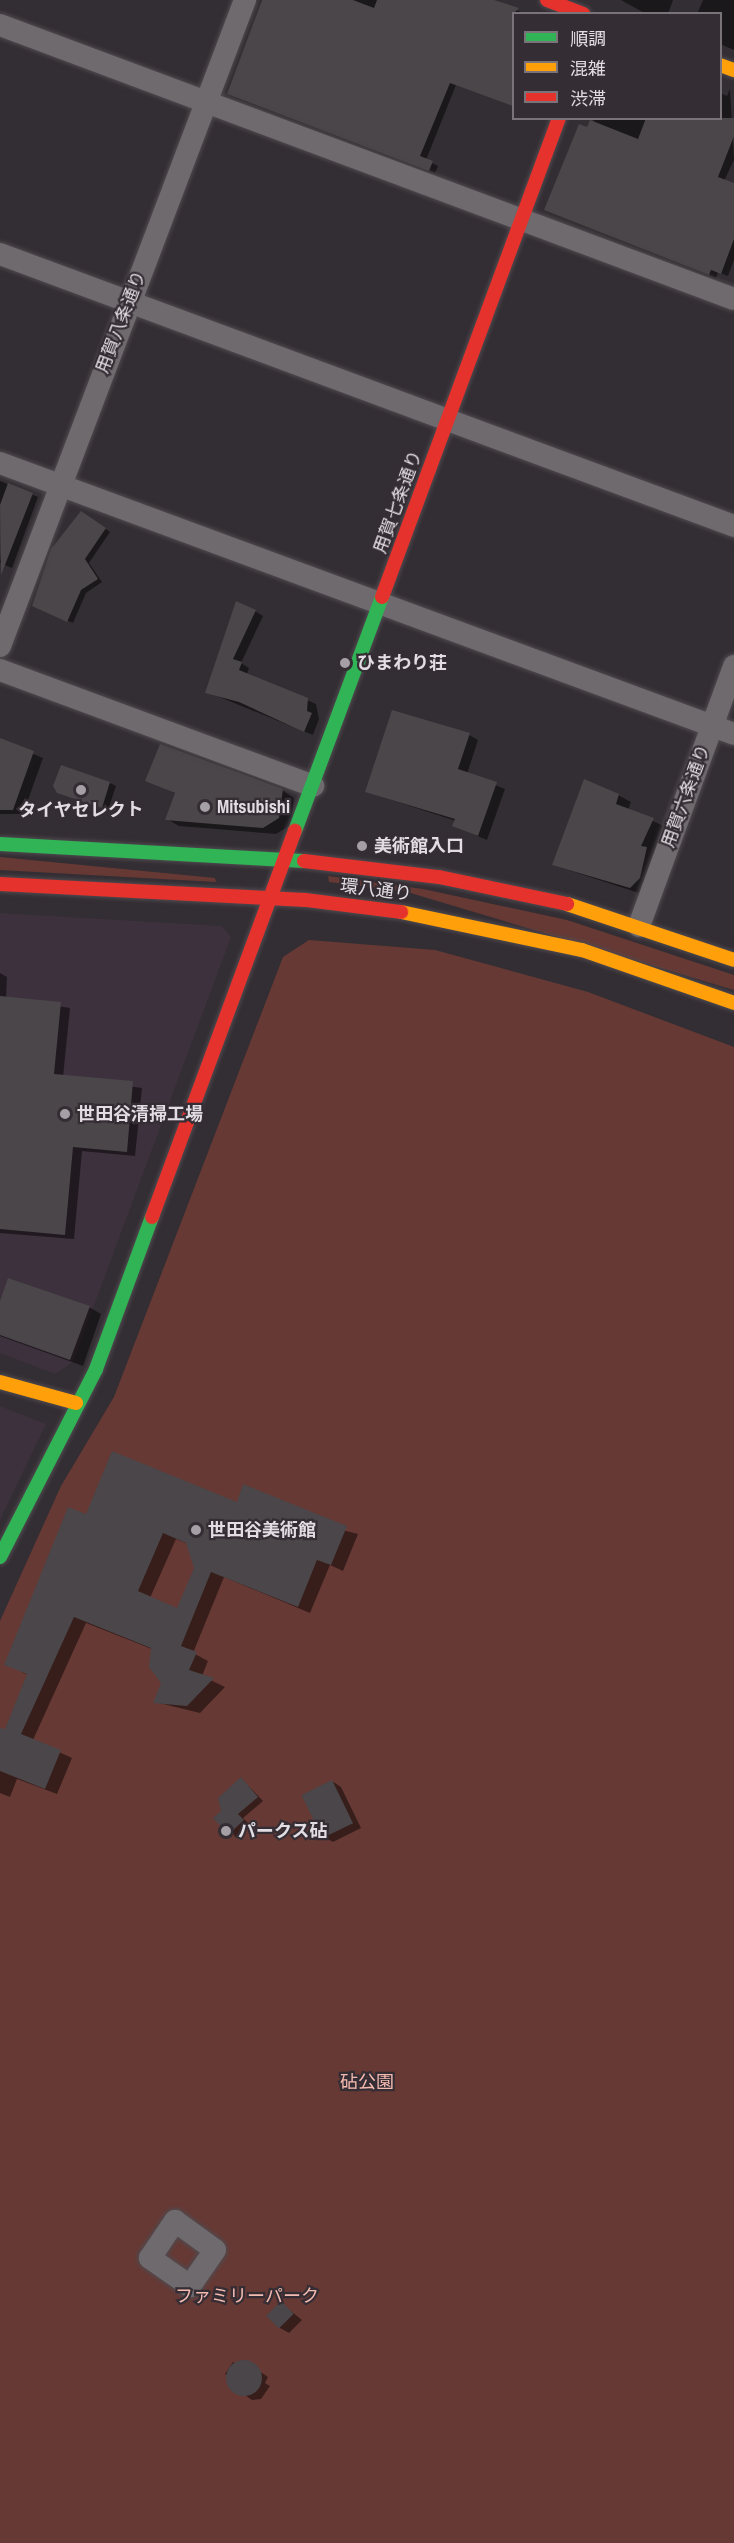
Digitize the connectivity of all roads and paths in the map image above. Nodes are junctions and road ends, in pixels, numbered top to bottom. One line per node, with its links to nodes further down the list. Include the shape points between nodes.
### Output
1 (245, 0): 5 (street, 用賀八条通り)
2 (547, 0): 3 (street)
3 (579, 12)
4 (0, 25): 5 (street)
5 (206, 102): 7 (street); 10 (street, 用賀八条通り)
6 (558, 120): 7 (street, 用賀七条通り)
7 (522, 220): 9 (street); 11 (street, 用賀七条通り)
8 (0, 254): 10 (street)
9 (734, 299)
10 (128, 301): 11 (street); 13 (street, 用賀八条通り)
11 (448, 421): 14 (street); 15 (street, 用賀七条通り)
12 (0, 463): 13 (street)
13 (60, 485): 15 (street); 16 (street, 用賀八条通り)
14 (734, 526)
15 (380, 604): 19 (street); 21 (street, 用賀七条通り)
16 (0, 646)
17 (734, 666): 19 (street, 用賀六条通り)
18 (0, 670): 21 (street)
19 (712, 725): 20 (street); 26 (street, 用賀六条通り)
20 (734, 734)
21 (313, 786): 23 (street, 用賀七条通り)
22 (0, 844): 23 (street, 環八通り)
23 (286, 859): 25 (street, 用賀七条通り); 26 (street, 環八通り, via 494,886)
24 (0, 884): 25 (street, 環八通り)
25 (271, 898): 28 (street, 環八通り, via 375,908 522,935); 30 (street, 用賀七条通り, via 104,1348)
26 (639, 926): 27 (street, 環八通り)
27 (734, 960)
28 (734, 1003)
29 (0, 1382): 30 (street)
30 (76, 1403): 31 (street, 用賀七条通り)
31 (0, 1557)

